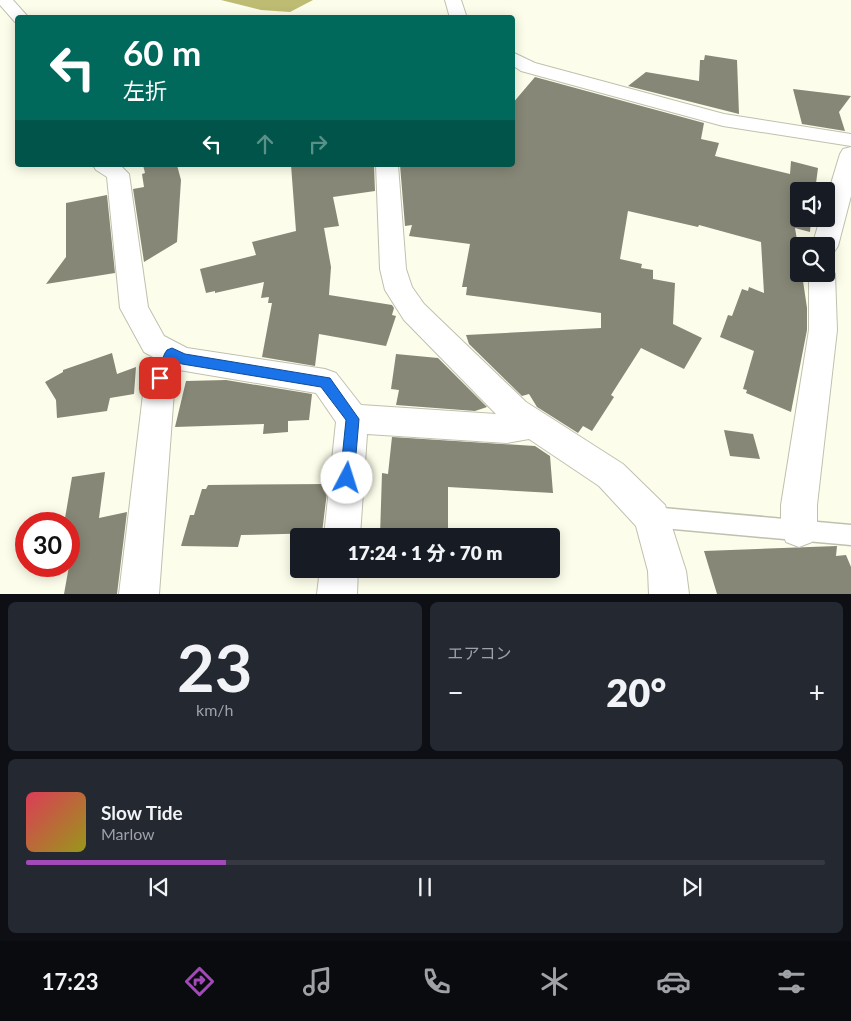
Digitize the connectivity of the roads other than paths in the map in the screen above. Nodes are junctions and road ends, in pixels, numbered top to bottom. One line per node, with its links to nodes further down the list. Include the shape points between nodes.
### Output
1 (4, 0): 3 (street)
2 (452, 0): 4 (street)
3 (18, 15)
4 (457, 15)
5 (520, 62): 6 (street, via 723,120)
6 (851, 140)
7 (851, 154): 10 (street)
8 (107, 167): 12 (street, via 118,174 134,308 154,344)
9 (387, 167): 14 (street, via 393,268 399,290 421,319 515,412)
10 (828, 237)
11 (822, 282): 17 (street, via 823,330 799,504)
12 (172, 353): 13 (street, via 182,359 325,382); 20 (street, via 160,378)
13 (352, 419): 14 (street, via 507,429); 16 (street)
14 (533, 424): 15 (street, via 611,475)
15 (652, 517): 17 (lane); 22 (street, via 667,571)
16 (343, 528)
17 (800, 529): 18 (lane)
18 (851, 535)
19 (338, 578): 21 (street)
20 (139, 594)
21 (337, 594)
22 (669, 594)

